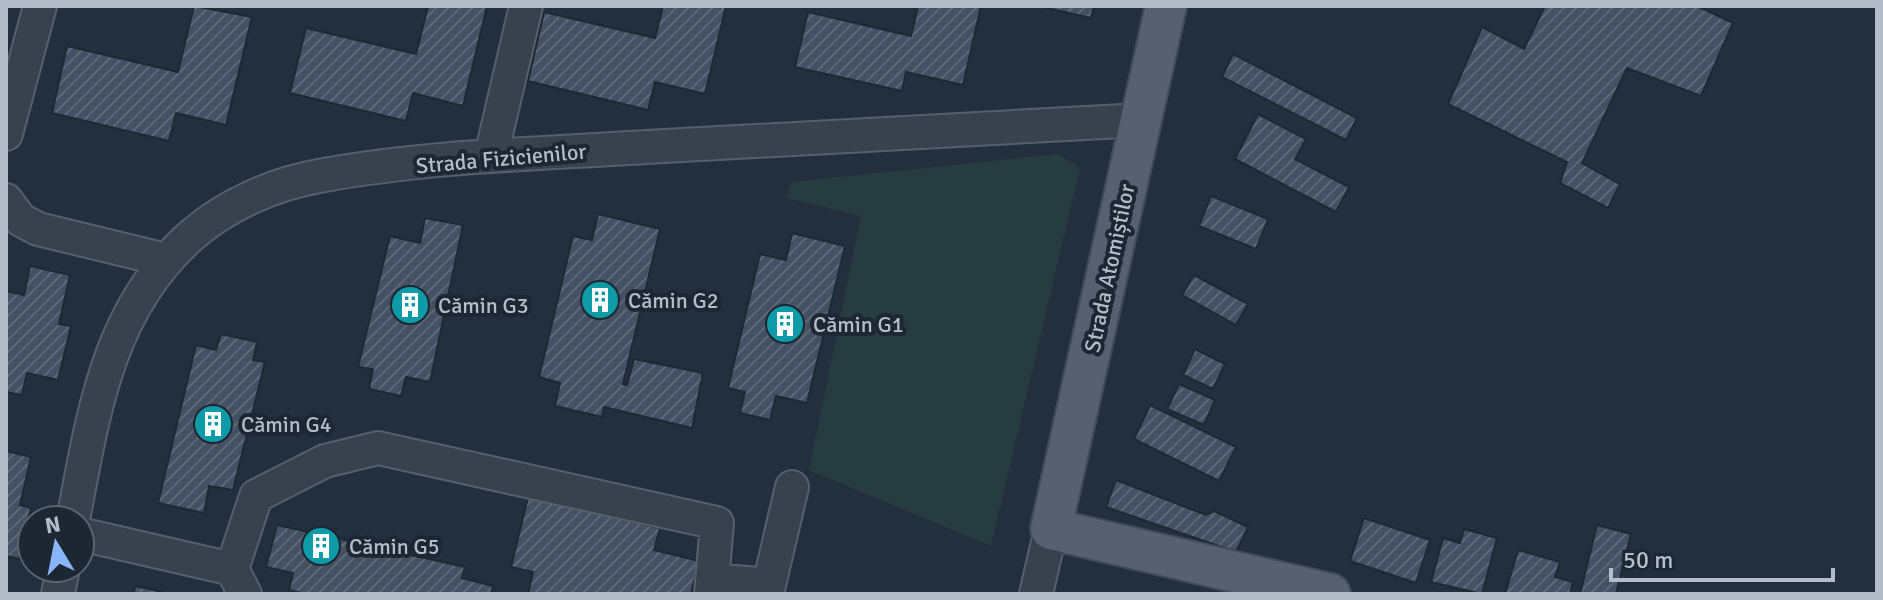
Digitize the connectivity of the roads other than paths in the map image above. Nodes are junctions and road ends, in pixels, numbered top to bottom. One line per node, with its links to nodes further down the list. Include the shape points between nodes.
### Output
1 (40, 6): 5 (street)
2 (526, 6): 6 (street)
3 (1166, 6): 4 (main road, Strada Atomiștilor)
4 (1141, 120): 6 (street, Strada Fizicienilor); 11 (main road, Strada Atomiștilor)
5 (6, 134)
6 (491, 156): 8 (street, Strada Fizicienilor, via 317,176 260,193 193,234)
7 (6, 200): 8 (street, via 21,220 38,229)
8 (166, 260): 10 (street, Strada Fizicienilor, via 113,346 99,385)
9 (792, 487): 15 (street)
10 (76, 504)
11 (1051, 529): 16 (street, Strada Atomiștilor); 17 (main road)
12 (96, 539): 13 (street)
13 (238, 581): 14 (street, via 256,496 325,461 378,448 717,523)
14 (712, 587): 15 (street)
15 (768, 589)
16 (1036, 594)
17 (1330, 594)

